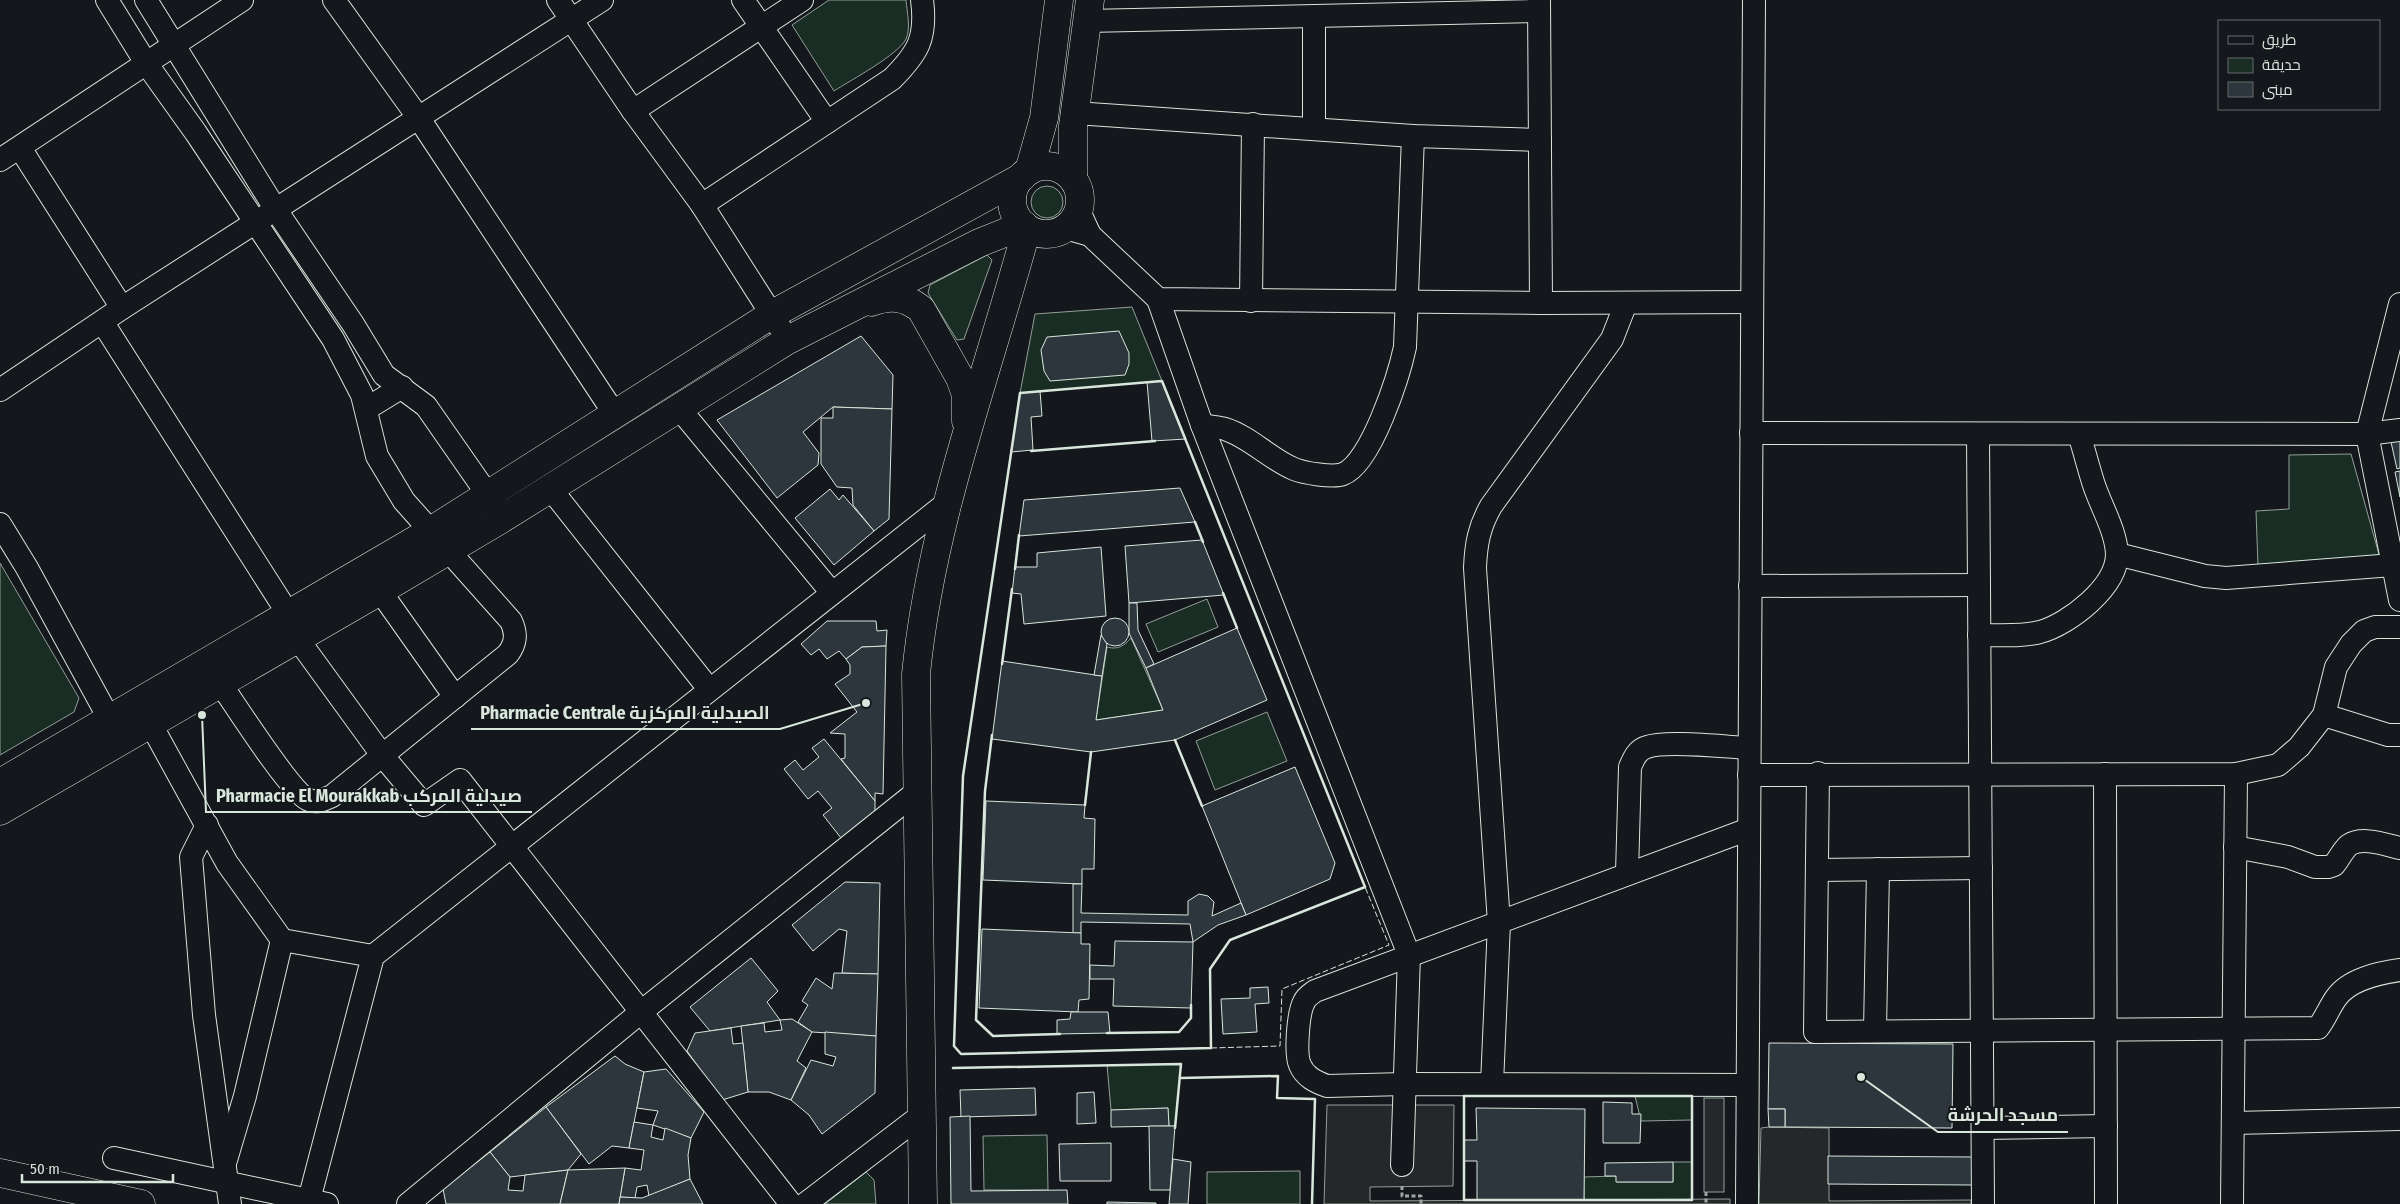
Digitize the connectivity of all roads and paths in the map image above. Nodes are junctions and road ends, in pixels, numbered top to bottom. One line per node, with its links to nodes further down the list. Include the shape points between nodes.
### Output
1 (107, 0): 19 (street)
2 (146, 0): 18 (street)
3 (242, 0): 18 (street)
4 (334, 0): 22 (street)
5 (558, 0): 16 (street)
6 (602, 0): 16 (street)
7 (743, 0): 17 (street)
8 (802, 0): 17 (street)
9 (922, 0): 23 (street, via 922,27 912,59 892,79)
10 (1059, 0): 30 (main road, via 1044,118)
11 (1754, 0): 40 (street)
12 (1539, 5): 15 (street); 27 (street)
13 (1284, 8): 14 (street); 15 (street)
14 (1088, 11): 21 (main road)
15 (1314, 16): 25 (street)
16 (572, 21): 20 (street); 22 (street)
17 (761, 26): 20 (street); 23 (street)
18 (174, 44): 19 (street); 33 (street)
19 (146, 63): 28 (street); 34 (street)
20 (633, 111): 32 (street)
21 (1075, 113): 24 (street); 31 (main road)
22 (418, 116): 33 (street); 54 (street)
23 (827, 122): 32 (street)
24 (1253, 124): 25 (street); 38 (street)
25 (1314, 129): 26 (street)
26 (1413, 136): 27 (street); 39 (street)
27 (1540, 140): 41 (street)
28 (20, 148): 29 (street); 44 (street)
29 (0, 160)
30 (1026, 174): 31 (main road, via 1038,168 1057,168); 35 (main road, via 1013,196 1017,217); 46 (main road)
31 (1072, 179): 36 (main road, via 1080,200)
32 (702, 205): 46 (street)
33 (276, 210): 34 (street); 50 (street, via 384,375)
34 (257, 222): 44 (street); 53 (street, via 332,339 356,381)
35 (1026, 227): 36 (main road, via 1045,234); 45 (main road); 47 (main road, via 979,243)
36 (1072, 227): 37 (street); 45 (main road)
37 (1158, 299): 38 (street); 55 (street)
38 (1251, 301): 39 (street)
39 (1408, 302): 41 (street); 55 (street, via 1406,347 1400,371 1370,444 1357,463 1343,474 1294,469 1226,429)
40 (1752, 302): 42 (street); 57 (street)
41 (1541, 303): 42 (street)
42 (1626, 303): 104 (street, via 1612,339 1491,506 1476,540 1475,568)
43 (2400, 304): 60 (street)
44 (122, 308): 48 (street)
45 (1005, 308): 61 (main road)
46 (771, 315): 49 (street); 54 (main road)
47 (835, 316): 49 (main road); 61 (main road, via 885,297 911,301 921,309 960,378 966,395)
48 (103, 322): 51 (street); 75 (street)
49 (788, 340): 52 (main road)
50 (402, 387): 53 (street); 63 (street, via 426,406)
51 (0, 390)
52 (678, 408): 62 (main road); 73 (street)
53 (366, 409): 67 (street, via 377,456 404,501)
54 (614, 413): 63 (main road)
55 (1202, 425): 106 (street)
56 (2400, 430): 60 (street)
57 (1751, 433): 58 (street); 71 (street)
58 (1978, 434): 59 (street); 70 (street)
59 (2079, 434): 60 (street); 68 (street)
60 (2367, 434): 69 (street)
61 (965, 437): 64 (main road)
62 (550, 488): 65 (main road); 79 (street)
63 (488, 493): 65 (street); 67 (main road)
64 (948, 502): 73 (street); 93 (main road, via 920,633 916,674)
65 (503, 518): 67 (main road)
66 (0, 524): 83 (street)
67 (438, 541): 72 (main road); 75 (main road); 80 (street, via 511,621 516,638 508,654)
68 (2117, 554): 69 (street, via 2205,576 2226,578); 77 (street, via 2111,578 2062,623 2040,632 2020,635)
69 (2393, 565): 74 (street)
70 (1979, 585): 71 (street); 77 (street)
71 (1750, 586): 85 (street)
72 (380, 591): 75 (main road); 80 (street)
73 (832, 593): 79 (street)
74 (2400, 600)
75 (293, 627): 78 (main road); 81 (main road); 86 (street)
76 (2400, 627): 82 (street, via 2375,628 2357,637 2336,667)
77 (1979, 635): 87 (street)
78 (220, 683): 81 (main road); 86 (street, via 305,799 314,802 332,796)
79 (710, 689): 97 (street)
80 (455, 697): 86 (street)
81 (145, 712): 83 (main road); 95 (street)
82 (2324, 715): 84 (street); 90 (street, via 2299,747 2278,765)
83 (115, 730): 92 (main road); 94 (main road)
84 (2400, 736)
85 (1749, 748): 91 (street); 103 (street, via 1664,744 1647,747 1636,754 1630,767)
86 (382, 755): 97 (street, via 424,806 460,780)
87 (1980, 773): 88 (street); 89 (street); 100 (street)
88 (1818, 774): 91 (street); 102 (street)
89 (2105, 774): 90 (street); 111 (street)
90 (2236, 774): 98 (street)
91 (1749, 775): 96 (street)
92 (0, 783)
93 (918, 790): 109 (street); 117 (main road)
94 (0, 811)
95 (207, 825): 105 (street, via 227,863); 125 (street, via 191,857 204,1014)
96 (1749, 829): 103 (street); 116 (street)
97 (512, 847): 107 (street); 109 (street)
98 (2235, 847): 99 (street, via 2321,867 2334,864 2348,846 2357,842); 110 (street)
99 (2400, 848)
100 (1981, 868): 101 (street); 112 (street)
101 (1878, 869): 102 (street); 113 (street)
102 (1817, 870): 113 (street, via 1815,1032)
103 (1627, 873): 104 (street)
104 (1499, 924): 106 (street); 115 (street)
105 (282, 940): 107 (street); 125 (street)
106 (1409, 955): 114 (street); 114 (street, via 1308,996 1300,1013 1297,1054 1307,1075 1327,1086)
107 (373, 956): 127 (street)
108 (2400, 970): 110 (street, via 2348,987 2337,996 2318,1028)
109 (641, 1012): 129 (street); 130 (street)
110 (2234, 1028): 111 (street); 119 (street)
111 (2105, 1029): 112 (street); 120 (street)
112 (1982, 1030): 113 (street); 121 (street)
113 (1875, 1031)
114 (1404, 1084): 115 (street); 123 (street)
115 (1492, 1084): 116 (street)
116 (1747, 1085): 135 (street)
117 (924, 1114): 131 (street); 132 (main road)
118 (2400, 1118): 119 (street)
119 (2233, 1123): 138 (street)
120 (2106, 1126): 121 (street); 137 (street)
121 (1983, 1128): 136 (street)
122 (114, 1158): 125 (street)
123 (1402, 1165): 133 (path, via 1402,1196 1421,1196)
124 (0, 1173): 128 (main road)
125 (226, 1185): 127 (street)
126 (1706, 1192): 134 (path)
127 (318, 1202)
128 (141, 1204)
129 (408, 1204)
130 (791, 1204)
131 (805, 1204)
132 (923, 1204)
133 (1421, 1204)
134 (1706, 1204)
135 (1747, 1204)
136 (1983, 1204)
137 (2106, 1204)
138 (2232, 1204)

